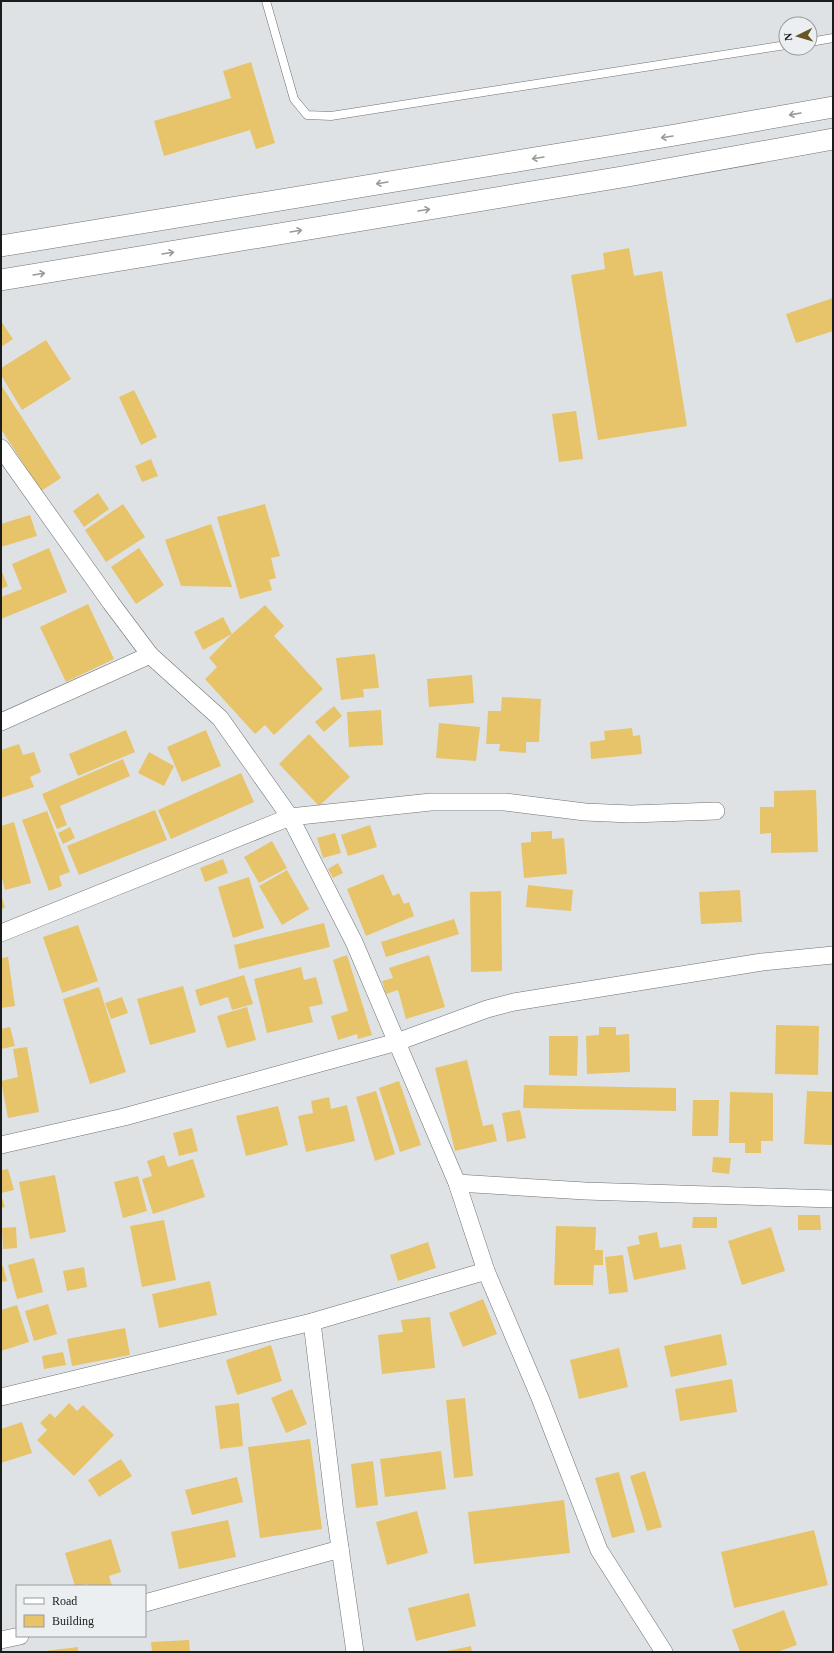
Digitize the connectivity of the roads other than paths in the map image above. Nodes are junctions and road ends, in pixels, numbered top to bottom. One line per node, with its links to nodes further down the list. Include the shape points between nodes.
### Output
1 (266, 1): 4 (lane, via 294,99 307,115 331,116)
2 (833, 38): 3 (lane)
3 (818, 41)
4 (778, 47)
5 (833, 107): 7 (street, one-way to 7, via 667,137)
6 (833, 140): 8 (street, one-way to 6)
7 (1, 246)
8 (1, 280)
9 (1, 448): 10 (street)
10 (150, 655): 11 (street); 13 (street, via 220,718)
11 (1, 722)
12 (716, 811): 13 (street, via 631,814 585,812 505,802 431,802)
13 (290, 818): 14 (street); 16 (street, via 354,942)
14 (1, 933)
15 (833, 955): 16 (street, via 762,962 514,1002)
16 (397, 1042): 17 (street, via 124,1117); 18 (street)
17 (1, 1146)
18 (457, 1183): 19 (street, via 585,1191); 20 (street)
19 (833, 1199)
20 (486, 1271): 21 (street); 28 (street, via 540,1398 599,1550)
21 (312, 1322): 22 (street); 23 (street)
22 (1, 1397)
23 (340, 1549): 24 (street); 27 (street)
24 (146, 1603)
25 (16, 1637): 26 (street)
26 (1, 1640)
27 (355, 1652)
28 (664, 1652)

